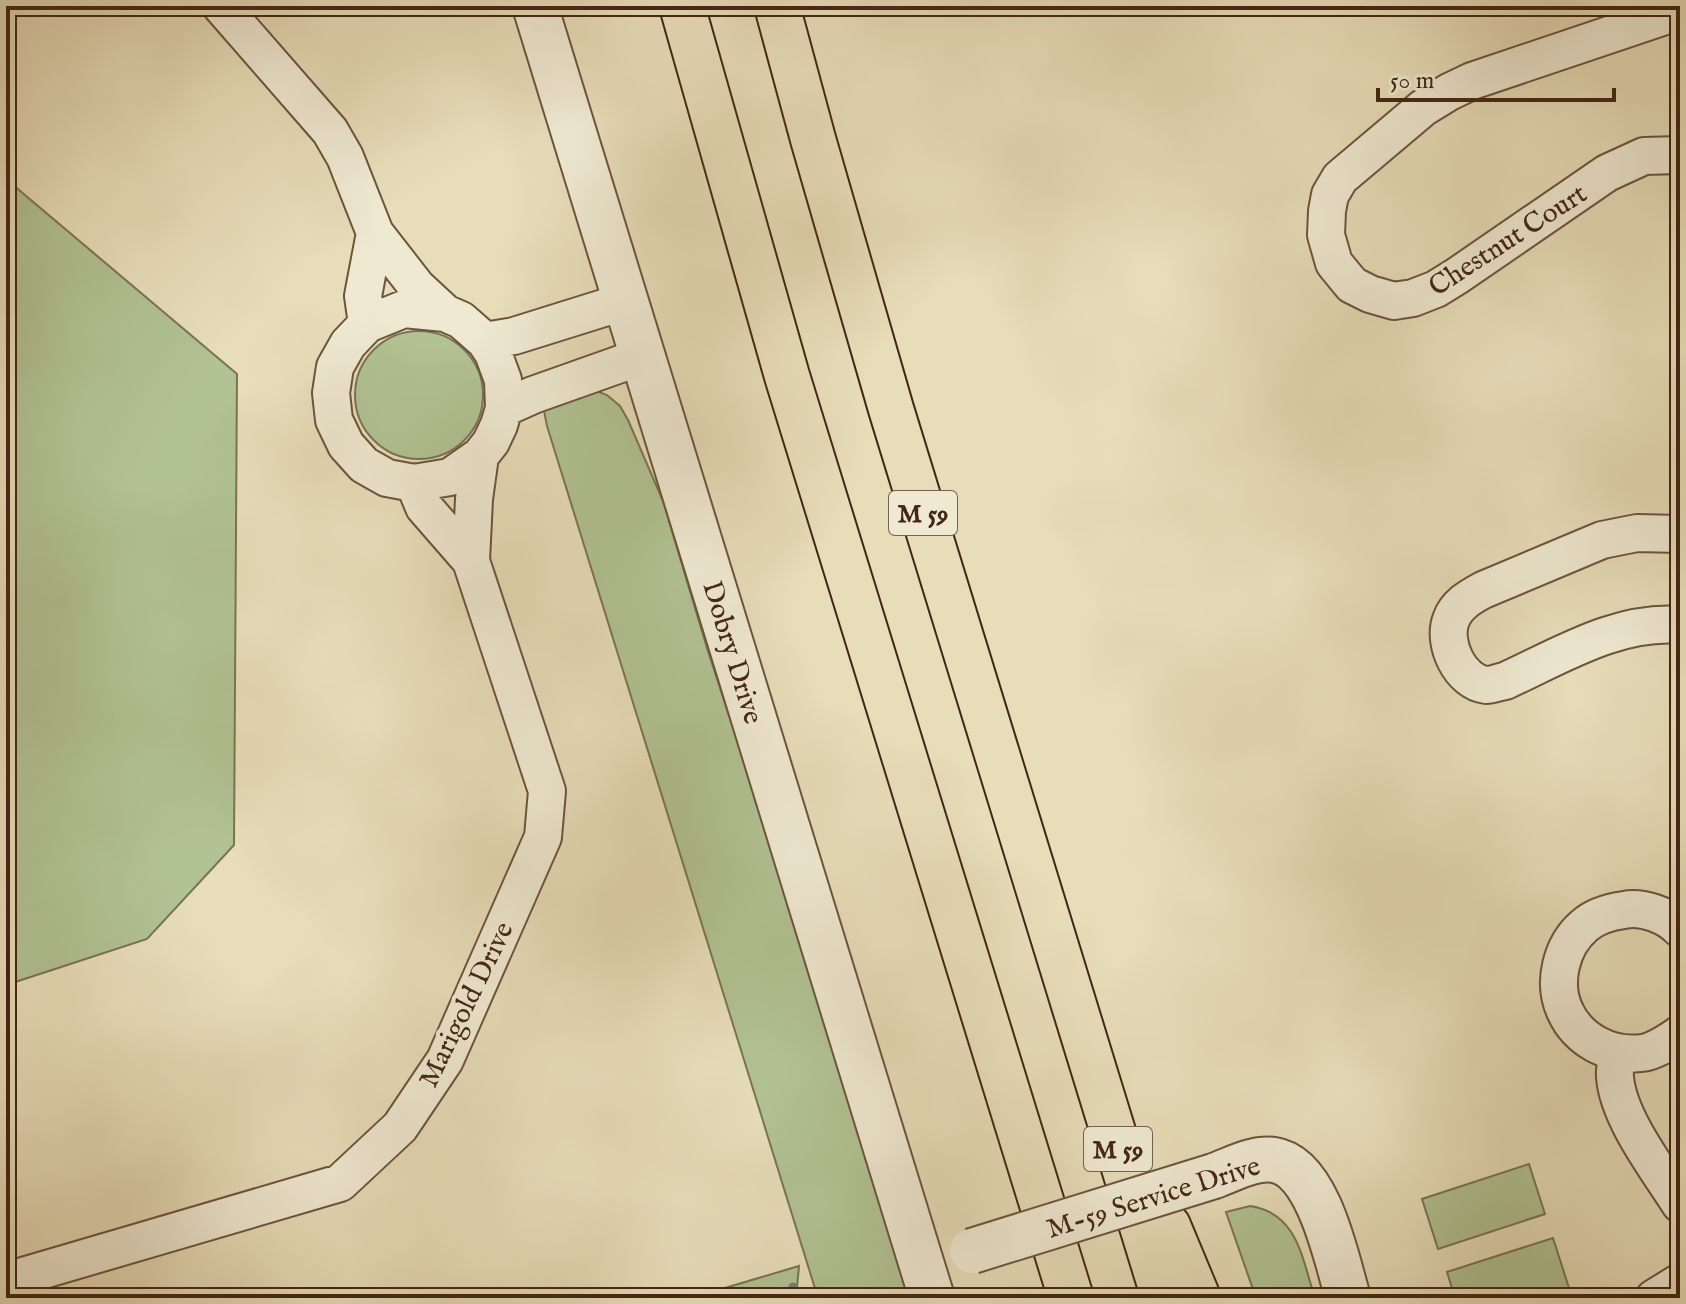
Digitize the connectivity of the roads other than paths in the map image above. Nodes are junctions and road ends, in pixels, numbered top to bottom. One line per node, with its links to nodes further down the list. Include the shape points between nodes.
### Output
1 (221, 6): 7 (street, Marigold Drive, via 330,131)
2 (535, 6): 8 (street, Dobry Drive)
3 (682, 6): 27 (highway, via 787,376)
4 (777, 6): 20 (highway, M 59, via 891,409)
5 (1680, 11): 6 (street, Chestnut Court, via 1472,81 1423,108 1340,178 1330,195 1326,235 1334,263 1352,285 1394,301 1413,298 1457,276 1607,173 1644,156)
6 (1680, 155)
7 (375, 233): 9 (street, Marigold Drive); 10 (street, via 363,296)
8 (626, 301): 11 (street); 12 (street, Dobry Drive)
9 (445, 313): 10 (street, Marigold Drive, via 404,309); 11 (street, Marigold Drive)
10 (367, 324): 15 (street, Marigold Drive, via 335,367 334,420 364,465 387,478)
11 (485, 341): 13 (street, Marigold Drive, via 503,380)
12 (643, 356): 13 (street); 25 (street, Dobry Drive)
13 (504, 408): 14 (street, Marigold Drive)
14 (480, 456): 15 (street, Marigold Drive, via 450,477); 17 (street, Marigold Drive)
15 (414, 483): 17 (street, Marigold Drive, via 424,507)
16 (1680, 534): 18 (street, via 1637,533 1602,540 1483,590 1456,611 1449,635 1461,668 1488,685 1616,631)
17 (471, 561): 24 (street, Marigold Drive, via 547,791 543,837 445,1060 400,1127 340,1183)
18 (1680, 625)
19 (1680, 929): 22 (street, via 1654,913 1630,908 1585,925 1570,942 1559,987 1565,1010 1594,1044)
20 (1072, 999): 28 (highway, M 59); 29 (highway)
21 (1680, 1034): 22 (street, via 1642,1053)
22 (1618, 1052): 23 (street, via 1615,1075 1621,1103)
23 (1680, 1204)
24 (6, 1281)
25 (927, 1281): 30 (street, M-59 Service Drive, bridge, via 972,1251 1258,1160 1275,1160 1299,1174 1312,1193)
26 (1680, 1282): 31 (street)
27 (1071, 1298)
28 (1164, 1298)
29 (1198, 1298)
30 (1348, 1298)
31 (1654, 1298)

